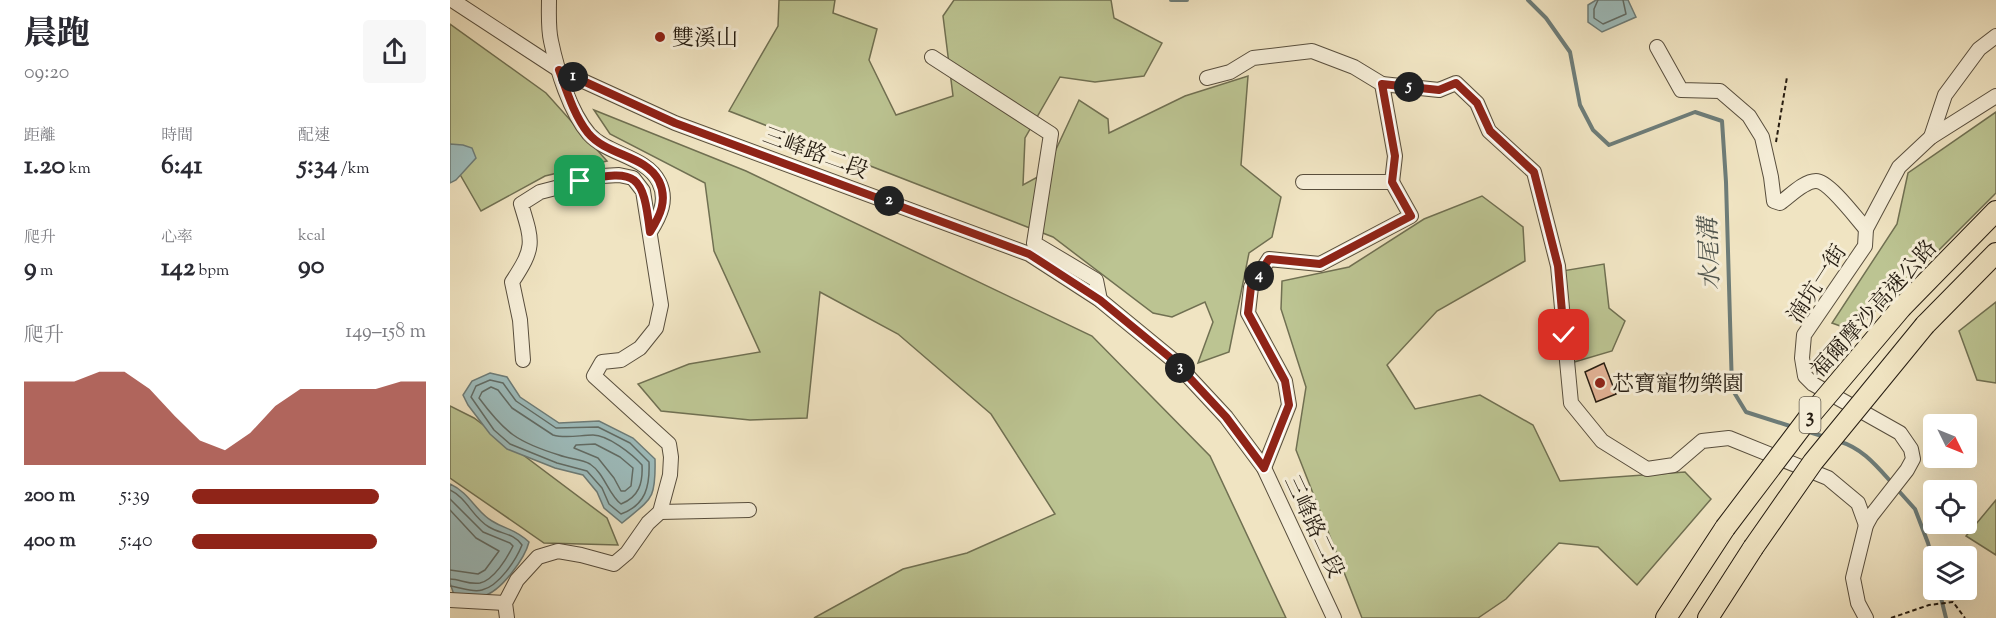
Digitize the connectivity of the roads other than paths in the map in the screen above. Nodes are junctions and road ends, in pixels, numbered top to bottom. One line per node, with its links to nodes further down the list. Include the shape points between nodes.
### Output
1 (452, 0): 6 (street, 三峰路二段)
2 (549, 0): 6 (street, via 550,39)
3 (1996, 36): 10 (street, via 1979,49 1945,95)
4 (1657, 47): 14 (street, via 1681,90 1720,91 1749,116 1762,137 1774,201 1780,203 1802,187 1822,182)
5 (932, 57): 17 (street, via 1052,134 1034,243 1096,280)
6 (559, 70): 15 (street, via 572,105 589,134 603,146 654,172 663,190 662,214); 17 (street, 三峰路二段, via 675,123 1029,254)
7 (1207, 78): 8 (street, via 1230,72 1253,58 1312,51 1354,67)
8 (1382, 84): 12 (street, via 1395,156); 22 (street, via 1439,90 1456,83 1477,103 1490,131 1534,172 1558,266 1571,403 1602,441 1647,469 1674,465 1702,441 1729,438 1828,478 1858,503)
9 (1996, 96): 10 (street, 湳坑一街)
10 (1931, 137): 14 (street, 湳坑一街, via 1899,167)
11 (1303, 182): 12 (street)
12 (1392, 182): 19 (street, via 1411,216 1320,264 1269,259 1251,287 1248,313 1285,381 1289,405)
13 (1996, 211): 27 (highway, 福爾摩沙高速公路 / 3, bridge, via 1902,307 1809,417 1725,528)
14 (1866, 230): 22 (street, 湳坑一街, via 1865,246 1804,334 1802,358 1805,375 1813,384 1900,433 1911,449 1907,470)
15 (650, 232): 18 (street, via 643,191 633,178 591,178 540,192 522,204 531,238 526,261 512,282); 21 (street, via 661,305 656,328 640,348 621,360 602,362 594,376 669,444 670,475)
16 (1996, 253): 28 (highway, 3, bridge, via 1924,325 1813,462)
17 (1100, 300): 19 (street, 三峰路二段, via 1173,360 1226,417)
18 (523, 360)
19 (1264, 468): 26 (street, 三峰路二段)
20 (749, 510): 21 (street)
21 (660, 512): 24 (street, via 614,564 558,551 538,557 517,580)
22 (1868, 520): 29 (street, via 1853,578)
23 (450, 600): 24 (street)
24 (505, 603): 25 (street)
25 (507, 618)
26 (1334, 618)
27 (1666, 618)
28 (1708, 618)
29 (1866, 618)

